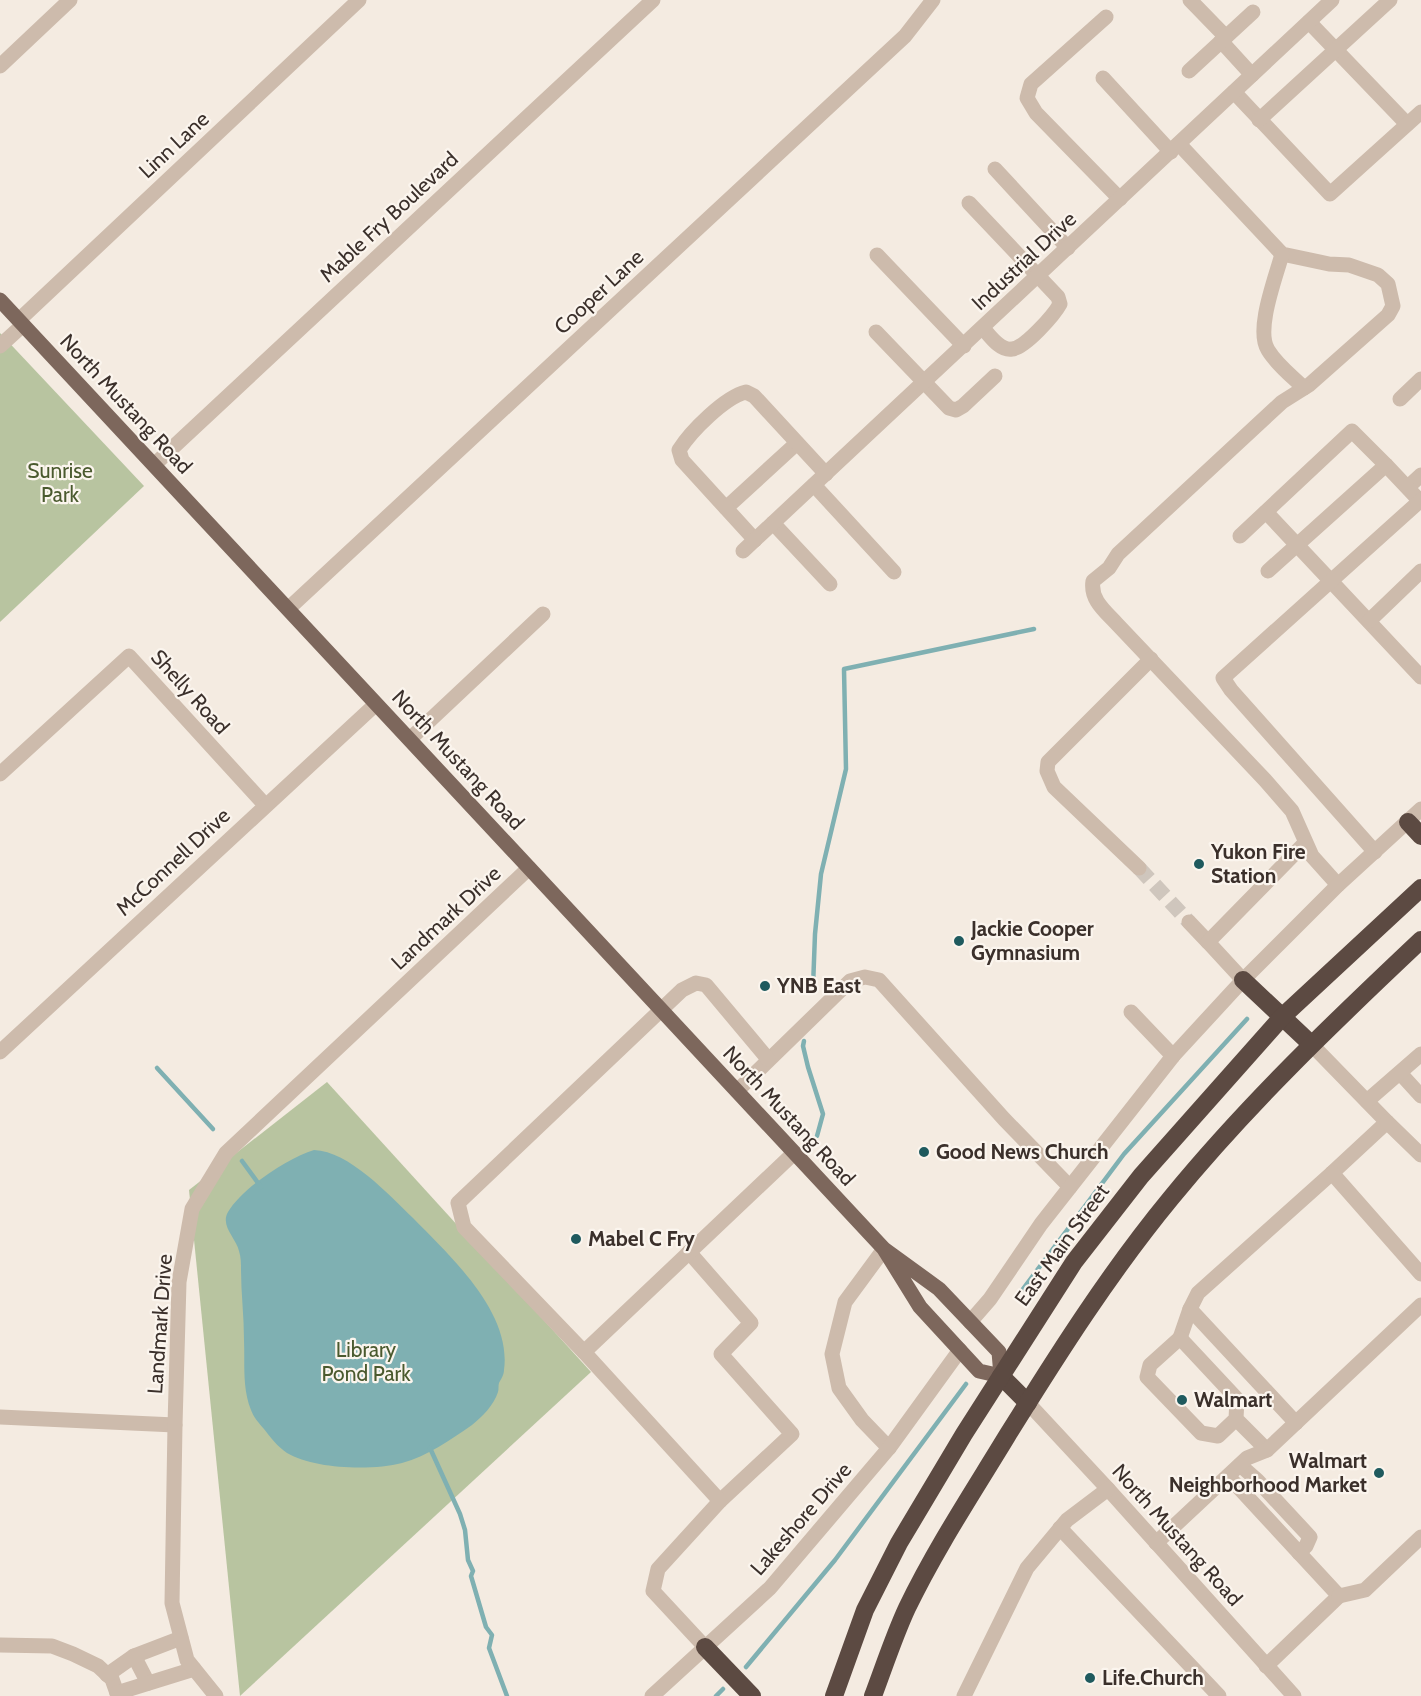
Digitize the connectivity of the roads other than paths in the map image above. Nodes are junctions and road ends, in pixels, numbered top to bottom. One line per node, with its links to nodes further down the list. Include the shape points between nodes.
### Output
1 (70, 0): 13 (street)
2 (359, 0): 30 (street, Linn Lane)
3 (653, 0): 41 (street, Mable Fry Boulevard)
4 (933, 0): 59 (street, Cooper Lane, via 905,36)
5 (1190, 0): 11 (street)
6 (1332, 0): 10 (street, Industrial Drive)
7 (1390, 0): 12 (street)
8 (1253, 12): 11 (street)
9 (1106, 17): 23 (street, via 1031,84 1028,98 1036,113)
10 (1309, 22): 12 (street); 15 (street, Industrial Drive)
11 (1224, 39): 14 (street); 15 (street)
12 (1335, 50): 19 (street); 20 (street)
13 (0, 66)
14 (1189, 71)
15 (1252, 75): 17 (street, Industrial Drive)
16 (1103, 78): 21 (street)
17 (1234, 92): 19 (street); 21 (street, Industrial Drive)
18 (1421, 112): 20 (street)
19 (1259, 120): 20 (street, via 1330,194)
20 (1407, 124)
21 (1175, 148): 23 (street, Industrial Drive); 26 (street)
22 (995, 170): 25 (street)
23 (1120, 199): 25 (street, Industrial Drive)
24 (969, 203): 28 (street)
25 (1068, 248): 28 (street, Industrial Drive)
26 (1282, 254): 38 (street, via 1263,334 1267,349); 38 (street, via 1349,265 1378,275 1388,284 1392,296 1393,306 1388,315)
27 (877, 255): 34 (street)
28 (1038, 277): 31 (street, Industrial Drive); 31 (street, via 1058,297 1060,304 1054,315 1012,350 1001,347)
29 (0, 300): 30 (main road, North Mustang Road)
30 (21, 322): 33 (street, Linn Lane); 41 (main road, North Mustang Road)
31 (983, 328): 34 (street, Industrial Drive)
32 (876, 332): 37 (street)
33 (0, 346)
34 (964, 346): 37 (street, Industrial Drive)
35 (995, 376): 37 (street, via 956,410 949,408)
36 (1421, 379): 39 (street)
37 (925, 383): 44 (street, Industrial Drive)
38 (1304, 388): 62 (street, via 1282,402 1093,581 1097,602)
39 (1400, 399)
40 (797, 443): 44 (street); 47 (street); 47 (street, via 754,396 746,392 734,395 679,450 682,459)
41 (154, 465): 59 (main road, North Mustang Road)
42 (1386, 465): 45 (street); 48 (street, via 1352,431); 52 (street)
43 (1421, 475): 45 (street)
44 (820, 480): 49 (street, Industrial Drive); 56 (street)
45 (1408, 487): 46 (street)
46 (1421, 501): 57 (street)
47 (726, 508): 51 (street)
48 (1266, 512): 50 (street); 52 (street)
49 (773, 523): 51 (street, Industrial Drive); 58 (street)
50 (1240, 536)
51 (755, 540): 53 (street, Industrial Drive)
52 (1297, 545): 54 (street); 57 (street)
53 (743, 551)
54 (1268, 571)
55 (1421, 571): 61 (street)
56 (894, 572)
57 (1331, 581): 61 (street); 71 (street, via 1224,678)
58 (830, 584)
59 (288, 609): 64 (main road, North Mustang Road)
60 (543, 614): 65 (street)
61 (1369, 621): 63 (street)
62 (1151, 659): 70 (street, via 1292,811); 73 (street, via 1048,762 1047,771 1054,787)
63 (1421, 677)
64 (376, 704): 65 (main road, North Mustang Road); 67 (street, McConnell Drive)
65 (410, 739): 72 (main road, North Mustang Road)
66 (0, 774): 67 (street, Shelly Road, via 129,656)
67 (265, 805): 84 (street, McConnell Drive)
68 (1414, 815): 69 (highway); 71 (street, East Main Street)
69 (1421, 836)
70 (1305, 843): 74 (street); 78 (street)
71 (1375, 852): 74 (street, East Main Street)
72 (529, 868): 80 (main road, North Mustang Road); 111 (street, Landmark Drive, via 226,1153 192,1209 179,1282)
73 (1139, 868)
74 (1338, 885): 79 (street, East Main Street)
75 (1421, 888): 82 (highway, East Main Street)
76 (1189, 922): 78 (street)
77 (1421, 940): 83 (highway)
78 (1208, 942): 79 (street)
79 (1243, 980): 82 (highway); 86 (street, East Main Street)
80 (662, 1011): 87 (street, via 682,990 696,983 706,985); 89 (main road, North Mustang Road); 105 (street, via 458,1203 464,1227)
81 (1131, 1012): 86 (street)
82 (1283, 1016): 83 (highway); 106 (highway, East Main Street, via 1141,1176 1074,1262)
83 (1311, 1044): 91 (street); 107 (highway, via 1170,1198 1108,1280)
84 (0, 1052)
85 (1421, 1054): 88 (street)
86 (1173, 1056): 96 (street, East Main Street)
87 (768, 1059): 89 (street); 96 (street, via 849,981 865,977 879,980)
88 (1400, 1073): 90 (street); 91 (street)
89 (737, 1091): 93 (main road, North Mustang Road)
90 (1421, 1096)
91 (1367, 1101): 92 (street)
92 (1387, 1122): 94 (street); 95 (street)
93 (794, 1153): 97 (main road, North Mustang Road); 98 (street)
94 (1421, 1155)
95 (1332, 1173): 99 (street); 101 (street, via 1198,1293)
96 (1070, 1187): 102 (street, East Main Street)
97 (884, 1249): 102 (main road, North Mustang Road, via 939,1289); 104 (main road, North Mustang Road, via 920,1307); 112 (street, via 845,1302 832,1354 839,1389)
98 (689, 1252): 105 (street); 117 (street, via 751,1323 721,1354 792,1434)
99 (1421, 1275)
100 (1421, 1305): 110 (street)
101 (1190, 1309): 103 (street); 110 (street)
102 (970, 1322): 106 (main road, North Mustang Road, via 999,1352)
103 (1179, 1338): 109 (street, via 1237,1400); 109 (street, via 1150,1365 1148,1377 1201,1433 1218,1436)
104 (960, 1350): 106 (main road, North Mustang Road, via 979,1371); 112 (street, Lakeshore Drive)
105 (584, 1352): 117 (street)
106 (1001, 1376): 107 (highway); 129 (highway, East Main Street, via 899,1543 865,1610)
107 (1028, 1403): 116 (street, North Mustang Road); 138 (highway, via 936,1551 907,1609)
108 (0, 1417): 111 (street)
109 (1236, 1419): 113 (street)
110 (1296, 1423): 113 (street)
111 (175, 1425): 123 (street, Landmark Drive, via 172,1603)
112 (889, 1448): 125 (street, Lakeshore Drive, via 770,1588)
113 (1267, 1450): 114 (street)
114 (1240, 1465): 115 (street); 121 (street, via 1310,1537)
115 (1228, 1476): 120 (street); 121 (street)
116 (1108, 1489): 118 (street); 120 (street, North Mustang Road)
117 (720, 1501): 125 (street, via 658,1569 653,1591)
118 (1060, 1528): 139 (street, via 1028,1568); 140 (street)
119 (1421, 1537): 122 (street, via 1365,1590)
120 (1156, 1543): 127 (street, North Mustang Road)
121 (1299, 1553): 122 (street)
122 (1339, 1596): 127 (street)
123 (181, 1638): 126 (street); 128 (street, Landmark Drive)
124 (0, 1645): 130 (street, via 52,1646 98,1666)
125 (705, 1647): 134 (street, Lakeshore Drive); 135 (highway)
126 (134, 1656): 130 (street); 131 (street)
127 (1266, 1666): 141 (street, North Mustang Road)
128 (194, 1669): 131 (street); 133 (street, Landmark Drive)
129 (842, 1673): 136 (highway); 137 (highway, East Main Street)
130 (107, 1675): 132 (street)
131 (148, 1683): 132 (street)
132 (117, 1695)
133 (216, 1696)
134 (652, 1696)
135 (752, 1696)
136 (821, 1696)
137 (834, 1696)
138 (873, 1696)
139 (964, 1696)
140 (1219, 1696)
141 (1294, 1696)

